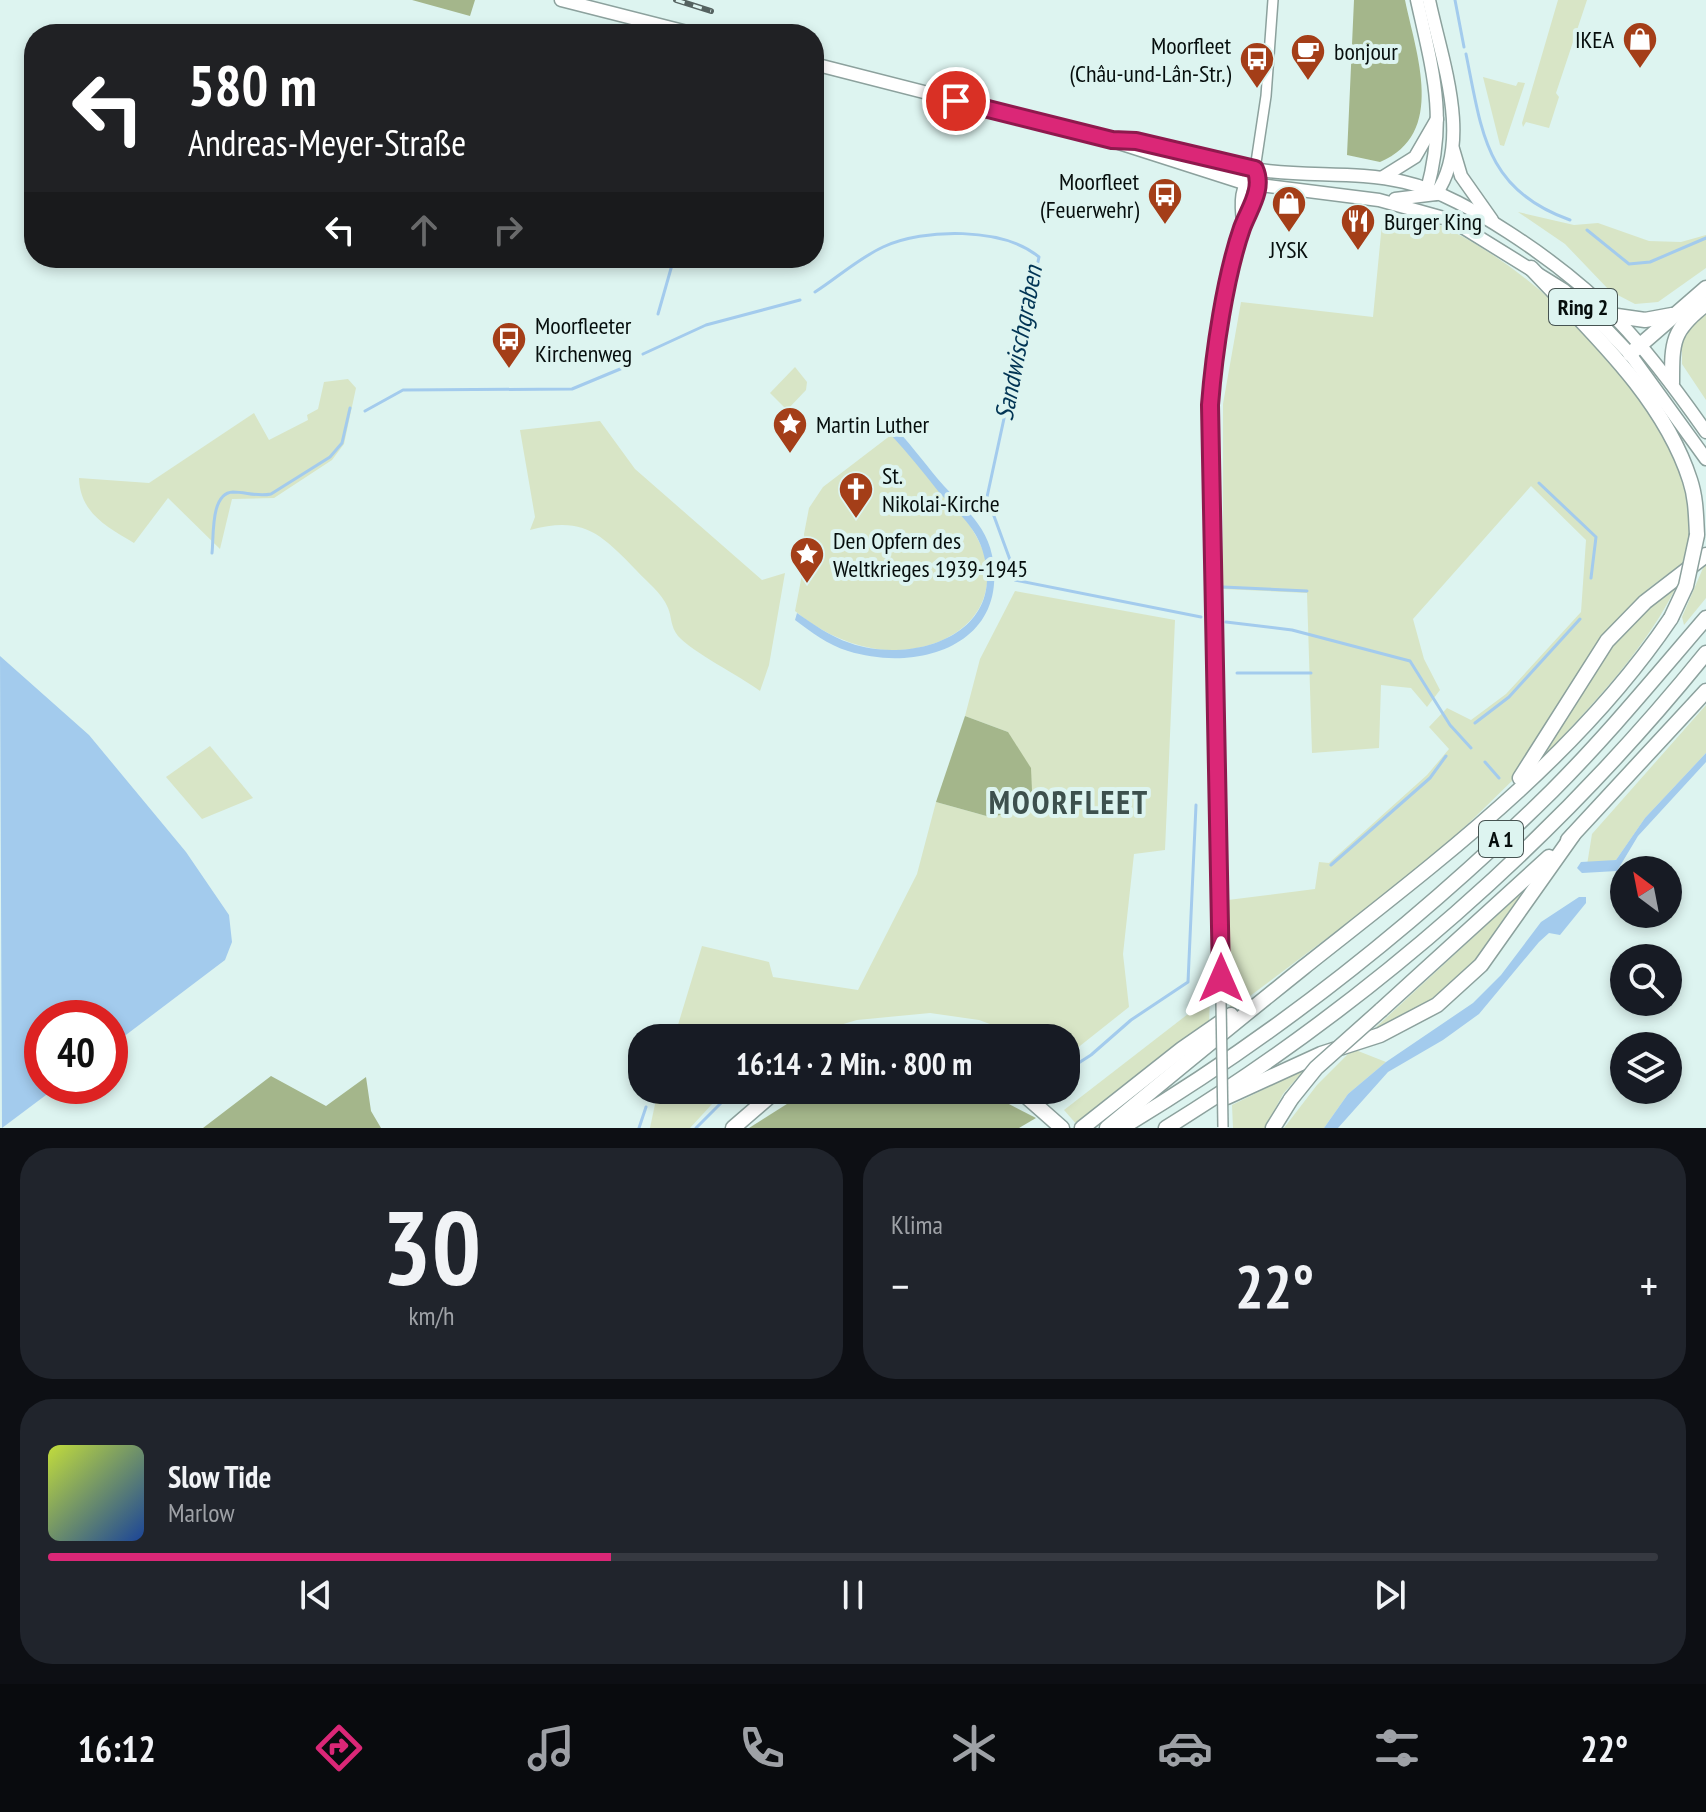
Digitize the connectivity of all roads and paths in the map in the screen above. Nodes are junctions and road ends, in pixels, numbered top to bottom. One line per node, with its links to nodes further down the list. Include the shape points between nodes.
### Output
1 (561, 0): 5 (main road)
2 (1273, 0): 10 (street)
3 (1417, 0): 7 (main road)
4 (1429, 0): 9 (main road, via 1450,101)
5 (656, 24)
6 (824, 67): 8 (main road, Ring 2)
7 (1439, 116): 11 (main road, via 1415,157); 13 (main road)
8 (1112, 140): 10 (main road, Ring 2); 12 (main road, Ring 2)
9 (1452, 146): 13 (main road, via 1447,175); 16 (main road, via 1461,176)
10 (1255, 169): 11 (main road, Ring 2); 12 (street)
11 (1383, 177): 13 (main road, Ring 2)
12 (1251, 184): 14 (main road, Ring 2); 42 (street, bridge, via 1217,342 1210,405)
13 (1430, 194): 14 (main road); 15 (main road); 16 (main road, Ring 2)
14 (1379, 200): 15 (main road, Ring 2)
15 (1451, 220): 17 (main road, Ring 2)
16 (1494, 223): 21 (main road, Ring 2, via 1561,267)
17 (1531, 268): 22 (main road, Ring 2); 30 (highway, bridge, via 1617,361 1670,436 1691,482 1697,535 1690,573 1671,618 1583,723)
18 (1706, 288): 20 (highway)
19 (1706, 304): 23 (highway, via 1674,337)
20 (1673, 315): 21 (highway, via 1645,320); 22 (highway)
21 (1617, 316): 22 (main road, Ring 2)
22 (1636, 349): 23 (main road, Ring 2); 25 (main road, Ring 2)
23 (1672, 383): 24 (main road, Ring 2)
24 (1706, 432)
25 (1706, 459)
26 (1706, 555): 30 (highway, via 1645,602 1607,641 1535,758)
27 (1706, 618): 40 (highway, A 1, via 1553,789 1415,918 1280,1025)
28 (1706, 653): 35 (highway, A 1, via 1613,761 1430,936 1301,1038)
29 (1706, 691): 31 (highway)
30 (1483, 821): 32 (highway, via 1416,881)
31 (1573, 835): 35 (highway, via 1481,965 1437,1005 1394,1029 1300,1063); 43 (highway, bridge, via 1316,1068)
32 (1305, 966): 38 (highway, via 1182,1049); 39 (highway)
33 (761, 1104): 36 (highway)
34 (1035, 1104): 37 (highway)
35 (1184, 1117): 41 (highway, A 1)
36 (733, 1128)
37 (1062, 1128)
38 (1082, 1128)
39 (1107, 1128)
40 (1121, 1128)
41 (1166, 1128)
42 (1223, 1128)
43 (1273, 1128)

